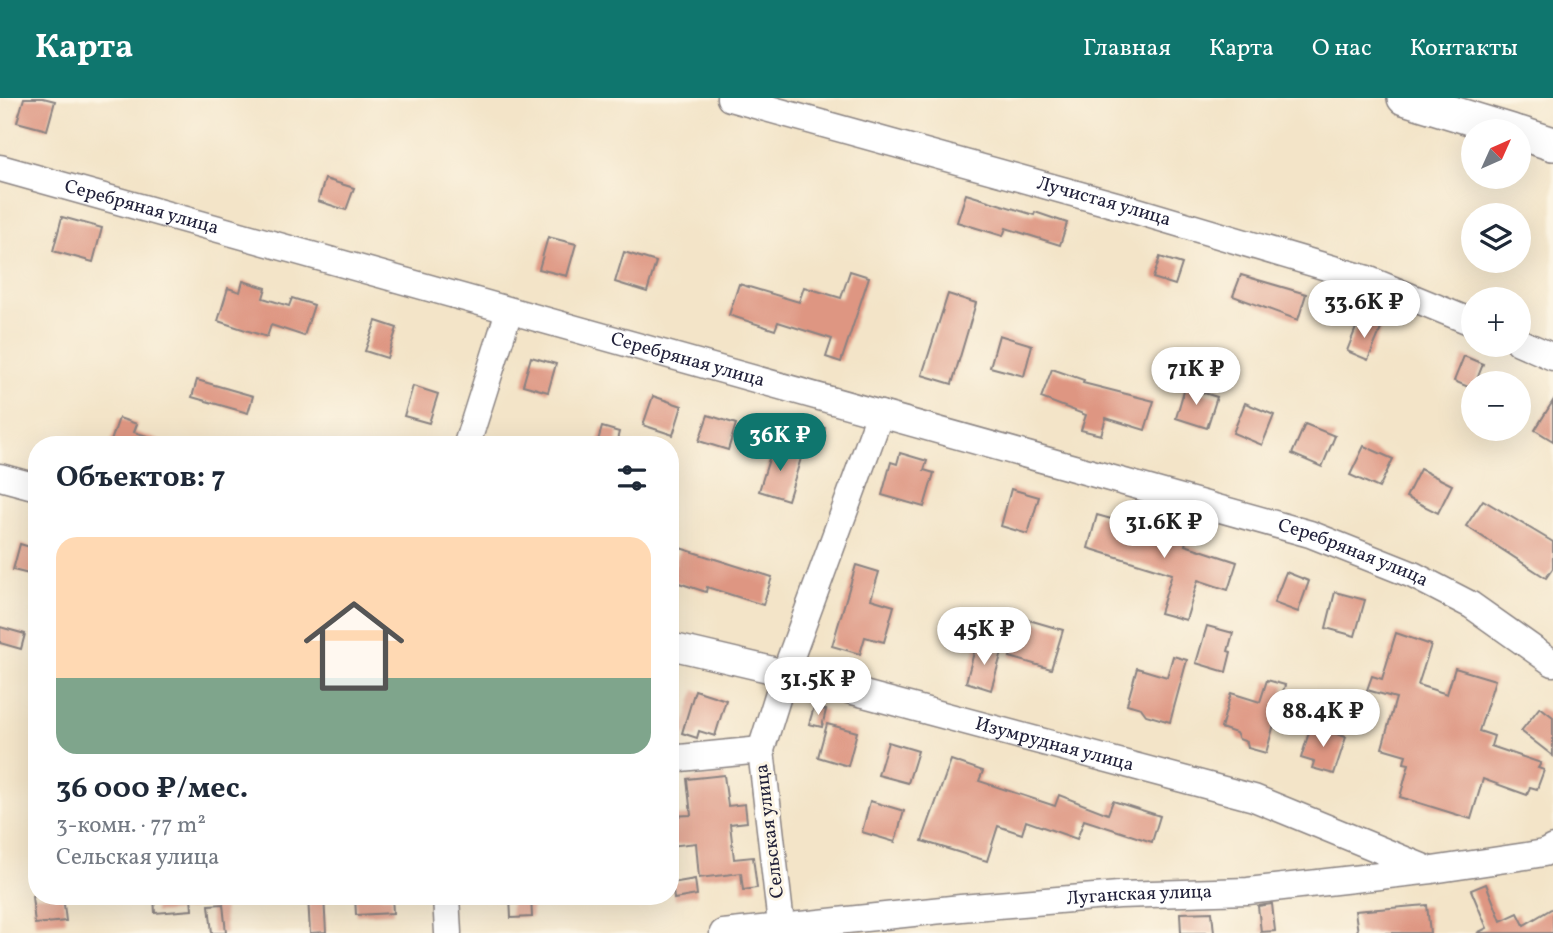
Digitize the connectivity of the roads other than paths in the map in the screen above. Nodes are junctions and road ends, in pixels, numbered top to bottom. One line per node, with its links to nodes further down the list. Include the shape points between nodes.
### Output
1 (730, 98): 8 (street, Лучистая улица, via 1367,279)
2 (1404, 98): 3 (main road)
3 (1473, 119)
4 (1531, 137): 5 (main road)
5 (1553, 144)
6 (0, 168): 7 (street, Серебряная улица)
7 (509, 311): 11 (street, Серебряная улица); 12 (street)
8 (1461, 318)
9 (1531, 347): 10 (street)
10 (1553, 357)
11 (880, 414): 16 (street, Серебряная улица, via 1310,534 1471,605); 17 (street, Сельская улица)
12 (470, 436)
13 (0, 477): 14 (street)
14 (28, 485)
15 (679, 648): 17 (street, Изумрудная улица)
16 (1553, 663)
17 (785, 673): 18 (street, Сельская улица); 21 (street, Изумрудная улица, via 1254,798)
18 (761, 750): 19 (street); 23 (street, Сельская улица)
19 (679, 758)
20 (1553, 848): 21 (street, Луганская улица)
21 (1432, 870): 23 (street, Луганская улица, via 1248,891 1119,895 961,908)
22 (446, 905): 24 (street)
23 (782, 930): 25 (street, Луганская улица)
24 (448, 933)
25 (723, 933)

